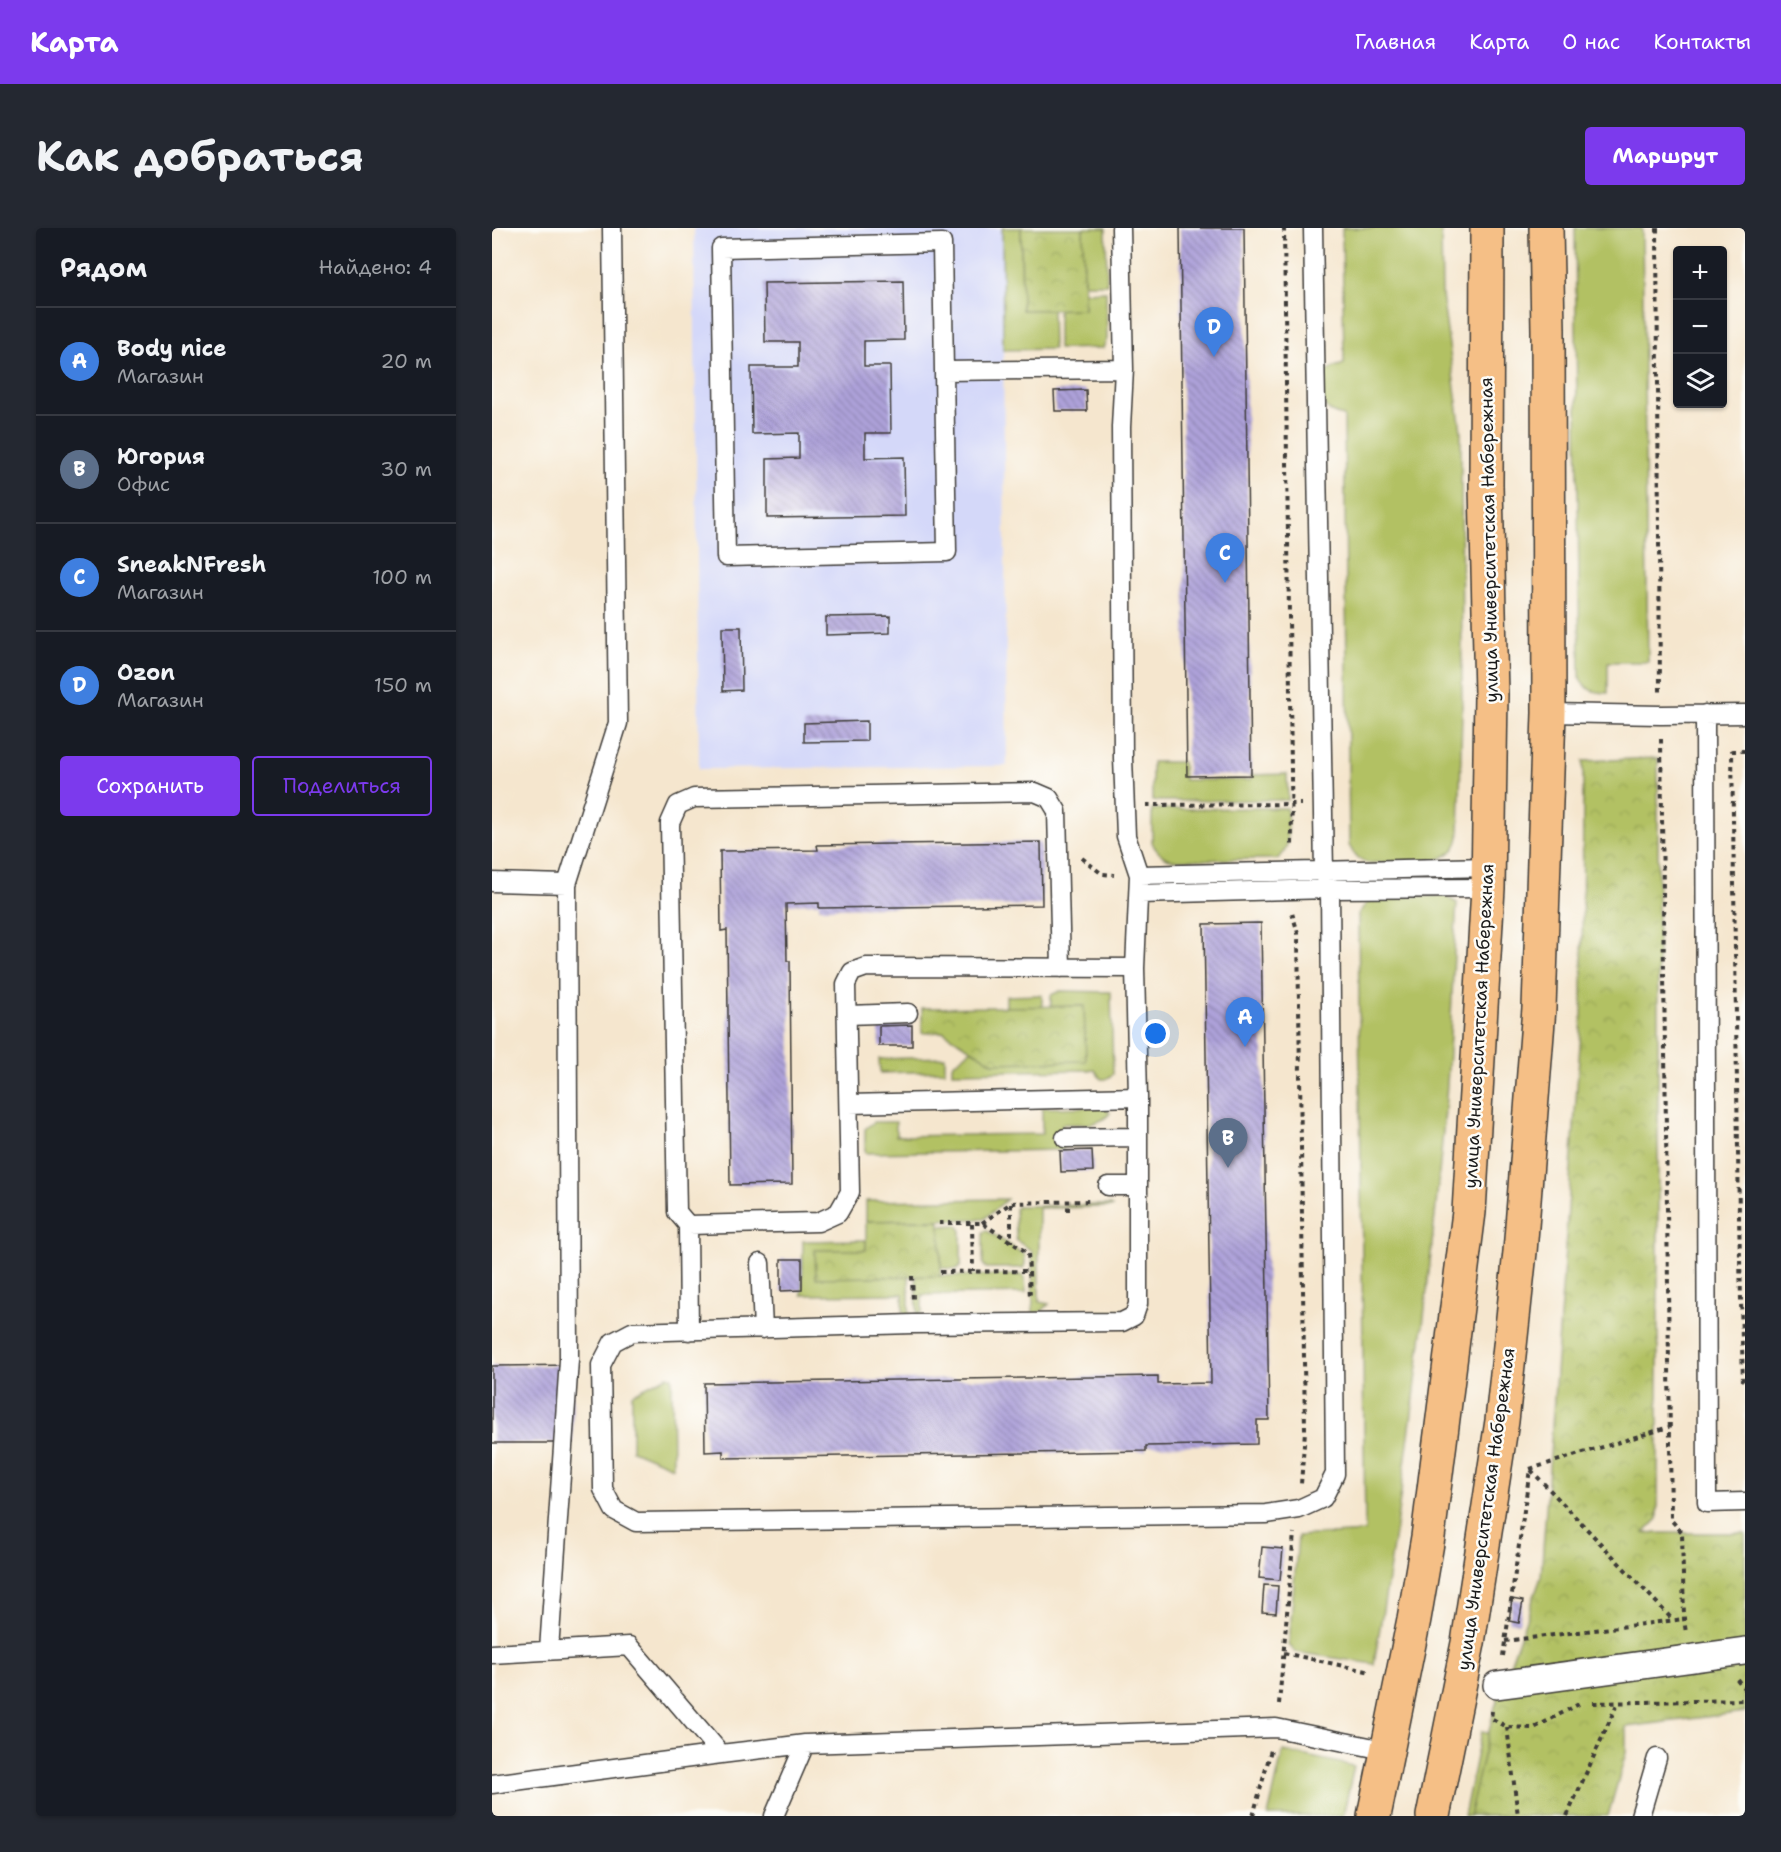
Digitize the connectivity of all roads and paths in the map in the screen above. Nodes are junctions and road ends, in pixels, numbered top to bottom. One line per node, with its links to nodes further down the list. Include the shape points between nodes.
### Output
1 (612, 228): 25 (lane, via 618,723)
2 (1121, 228): 8 (lane)
3 (1284, 228): 15 (path)
4 (1313, 228): 17 (lane)
5 (1486, 228): 21 (main road, улица Университетская Набережная, via 1491,694)
6 (1546, 228): 10 (main road, улица Университетская Набережная)
7 (1657, 228): 13 (path)
8 (1124, 369): 9 (lane); 16 (lane, via 1121,427)
9 (944, 371): 9 (lane, via 942,243 721,248 726,557 947,552)
10 (1549, 713): 13 (lane); 80 (main road, улица Университетская Набережная, via 1539,1008 1520,1252 1502,1421 1476,1592)
11 (1705, 714): 12 (lane); 13 (lane); 55 (lane, via 1707,1503)
12 (1745, 714)
13 (1660, 715): 54 (path)
14 (1745, 751): 53 (path, via 1732,751)
15 (1291, 804): 16 (path); 17 (path); 23 (path, via 1292,849)
16 (1125, 805): 20 (lane, via 1126,836)
17 (1323, 805): 22 (lane)
18 (1081, 857): 19 (path)
19 (1095, 869)
20 (1139, 875): 23 (lane); 26 (lane)
21 (1488, 877): 22 (lane); 73 (main road, улица Университетская Набережная, via 1469,1212 1428,1537)
22 (1327, 880): 23 (lane); 56 (lane, via 1335,1474 1323,1498)
23 (1285, 881): 26 (lane); 56 (path, via 1298,933 1305,1431)
24 (492, 882): 25 (lane)
25 (567, 884): 60 (lane, via 569,1360)
26 (1139, 894): 28 (lane)
27 (1061, 968): 28 (lane); 30 (lane, via 866,967 852,972 846,984); 44 (lane, via 1057,811 1049,798 1035,792 694,798 678,805 670,823 677,1212)
28 (1135, 968): 31 (lane)
29 (908, 1013): 30 (lane)
30 (847, 1015): 32 (lane)
31 (1138, 1097): 32 (lane); 33 (lane)
32 (849, 1104): 44 (lane, via 850,1192 838,1213 818,1222)
33 (1138, 1137): 34 (lane); 36 (lane)
34 (1065, 1138)
35 (1108, 1186): 36 (lane)
36 (1138, 1186): 50 (lane, via 1138,1304 1134,1316 1122,1322)
37 (1092, 1201): 38 (path)
38 (1068, 1202): 39 (path); 40 (path)
39 (1011, 1203): 42 (path); 45 (path)
40 (1068, 1211)
41 (939, 1222): 43 (path)
42 (982, 1223): 43 (path); 45 (path)
43 (972, 1224): 47 (path)
44 (688, 1225): 52 (lane)
45 (1011, 1242): 48 (path, via 1028,1253)
46 (760, 1263): 51 (lane)
47 (973, 1271): 48 (path); 49 (path)
48 (1029, 1271): 50 (path)
49 (940, 1272)
50 (1030, 1323): 51 (lane)
51 (763, 1329): 52 (lane)
52 (689, 1331): 56 (lane, via 632,1332 613,1341 601,1365 603,1489 614,1510 636,1522 1266,1514)
53 (1745, 1385)
54 (1669, 1427): 57 (path, via 1671,1520 1682,1532); 58 (path, via 1530,1469)
55 (1745, 1502)
56 (1299, 1509): 71 (path)
57 (1683, 1619): 58 (path); 63 (path)
58 (1673, 1620): 59 (path)
59 (1505, 1641)
60 (549, 1650): 62 (lane); 74 (lane, via 629,1646)
61 (1745, 1651): 63 (street)
62 (492, 1654)
63 (1690, 1659): 64 (street)
64 (1497, 1685)
65 (1745, 1700): 66 (path)
66 (1618, 1702): 68 (path); 82 (path)
67 (1581, 1703): 70 (path, via 1534,1728)
68 (1590, 1703)
69 (1491, 1718): 70 (path)
70 (1507, 1727): 81 (path)
71 (1276, 1728): 72 (lane); 73 (lane); 78 (path)
72 (805, 1744): 74 (lane); 77 (lane)
73 (1389, 1751): 79 (main road, улица Университетская Набережная)
74 (721, 1754): 76 (lane)
75 (1658, 1758): 83 (lane)
76 (492, 1784)
77 (774, 1816)
78 (1253, 1816)
79 (1374, 1816)
80 (1433, 1816)
81 (1518, 1816)
82 (1568, 1816)
83 (1640, 1816)

